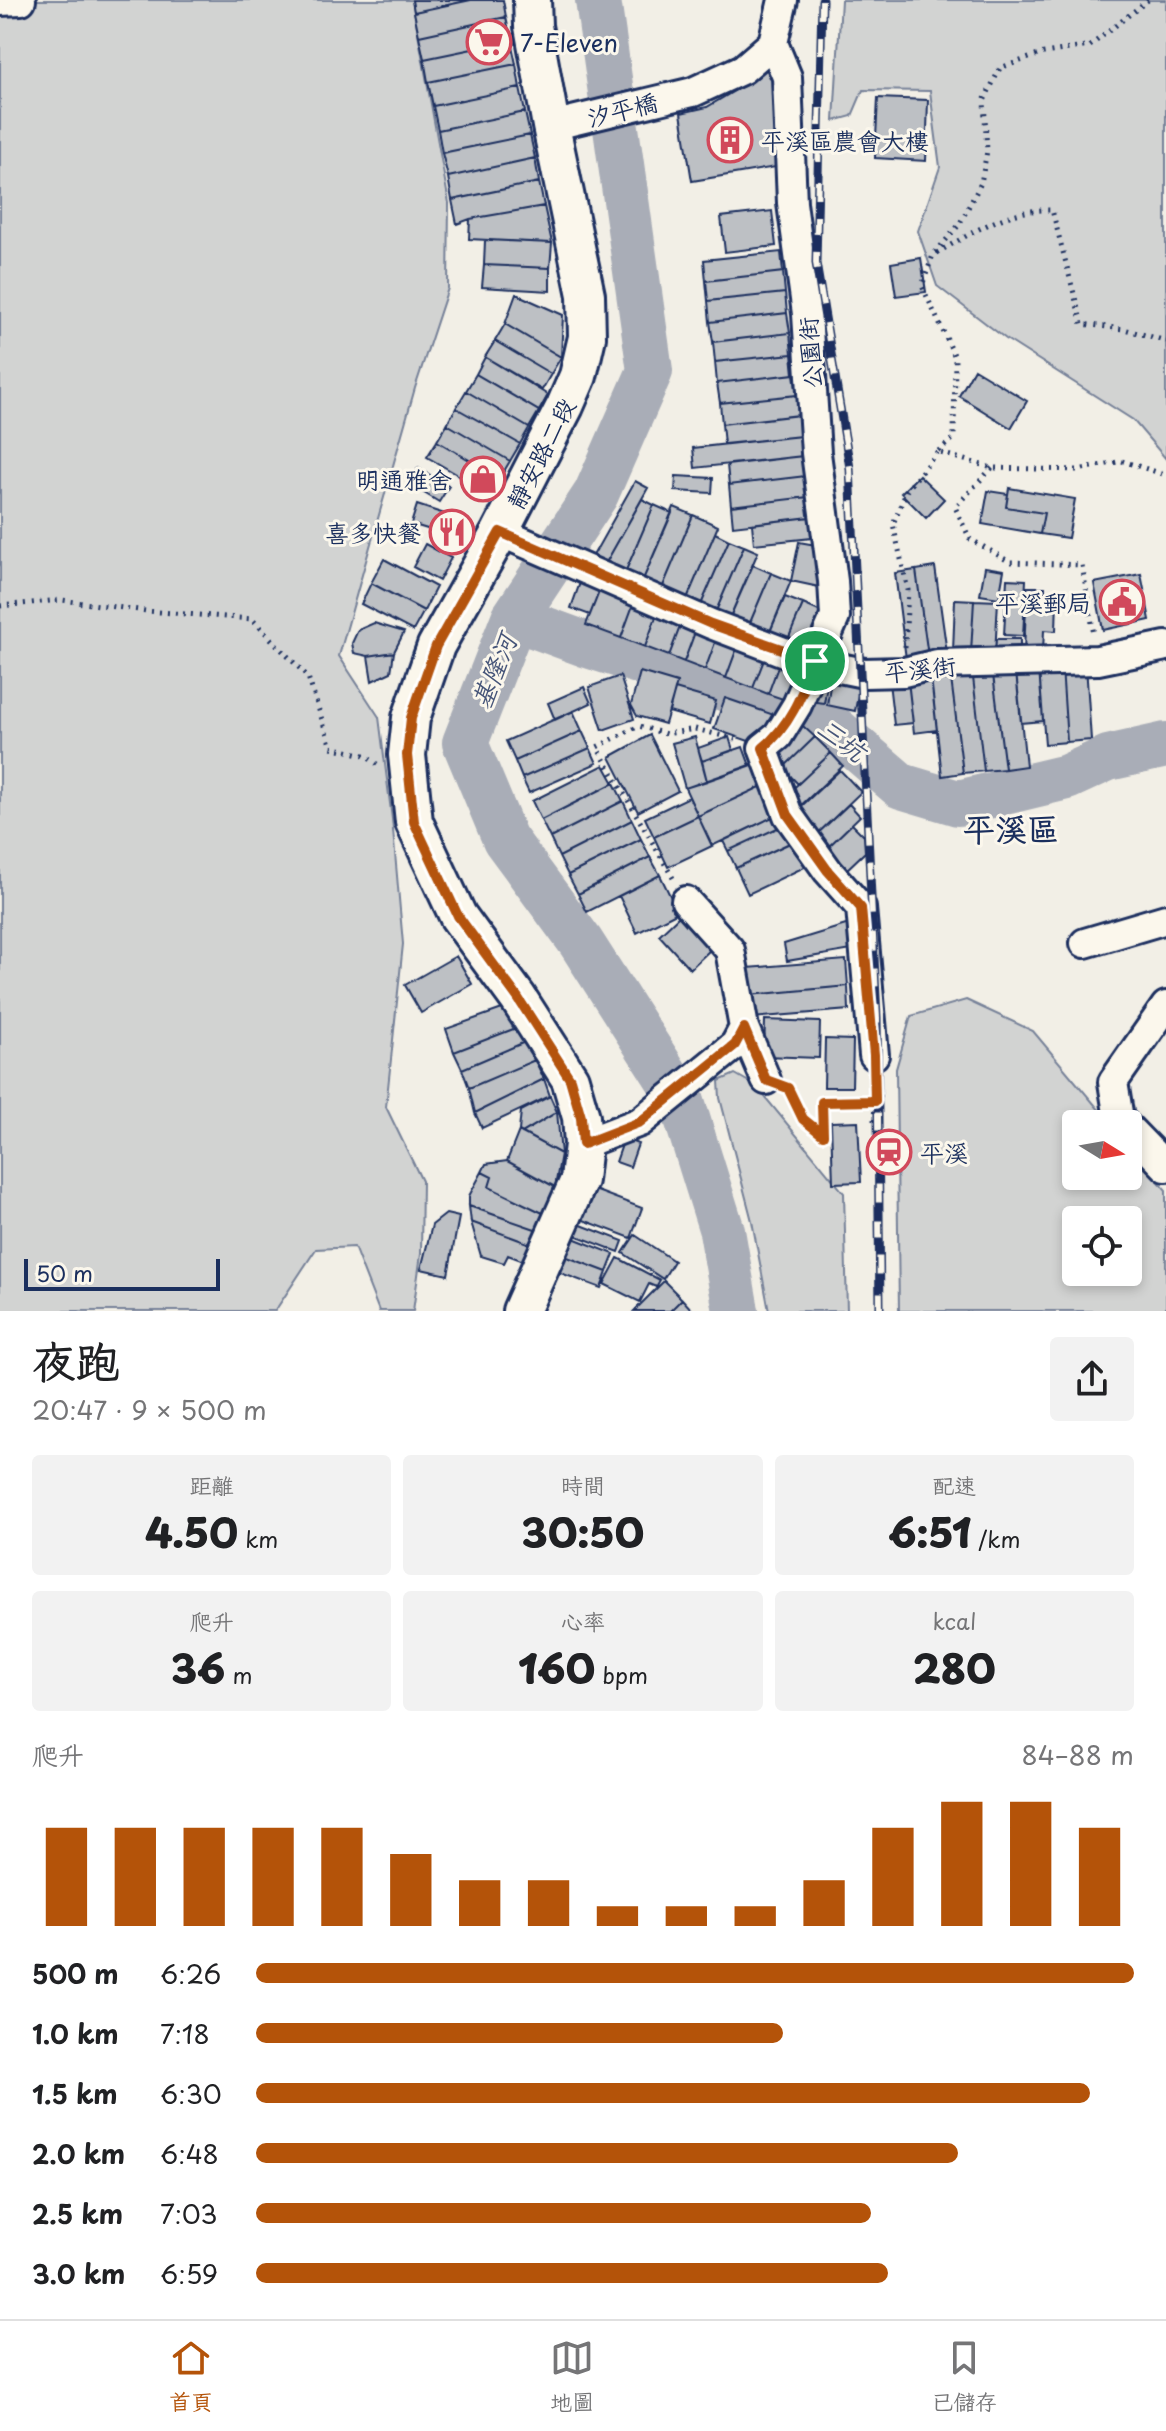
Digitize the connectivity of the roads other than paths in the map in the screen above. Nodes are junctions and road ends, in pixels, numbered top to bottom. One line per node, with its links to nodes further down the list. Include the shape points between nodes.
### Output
1 (21, 0): 4 (street)
2 (532, 0): 6 (main road, 靜安路二段)
3 (783, 0): 5 (street)
4 (0, 1)
5 (773, 43): 6 (street, 汐平橋, via 743,69 693,92); 9 (street, 公園街, via 787,77 792,203 833,581 835,617)
6 (551, 126): 7 (main road, 靜安路二段, via 586,295 587,337 578,376)
7 (500, 532): 9 (street, 平溪街, via 711,624); 19 (main road, 靜安路二段, via 436,646 411,718 407,755 414,822 458,916 570,1079)
8 (1166, 646): 9 (street, 平溪街, via 1098,660 937,664 904,672 864,673)
9 (815, 661): 15 (street, 公園街, via 797,705 770,742 788,815 861,908)
10 (686, 901): 14 (street, via 730,950)
11 (1166, 919): 12 (street)
12 (1085, 943)
13 (1166, 1006): 17 (street, via 1113,1082)
14 (744, 1028): 16 (street); 19 (street, via 735,1045 640,1122)
15 (874, 1055)
16 (766, 1080)
17 (1118, 1110)
18 (1142, 1142): 20 (street)
19 (583, 1144): 21 (main road, 靜安路二段, via 579,1180)
20 (1166, 1167)
21 (521, 1311)

